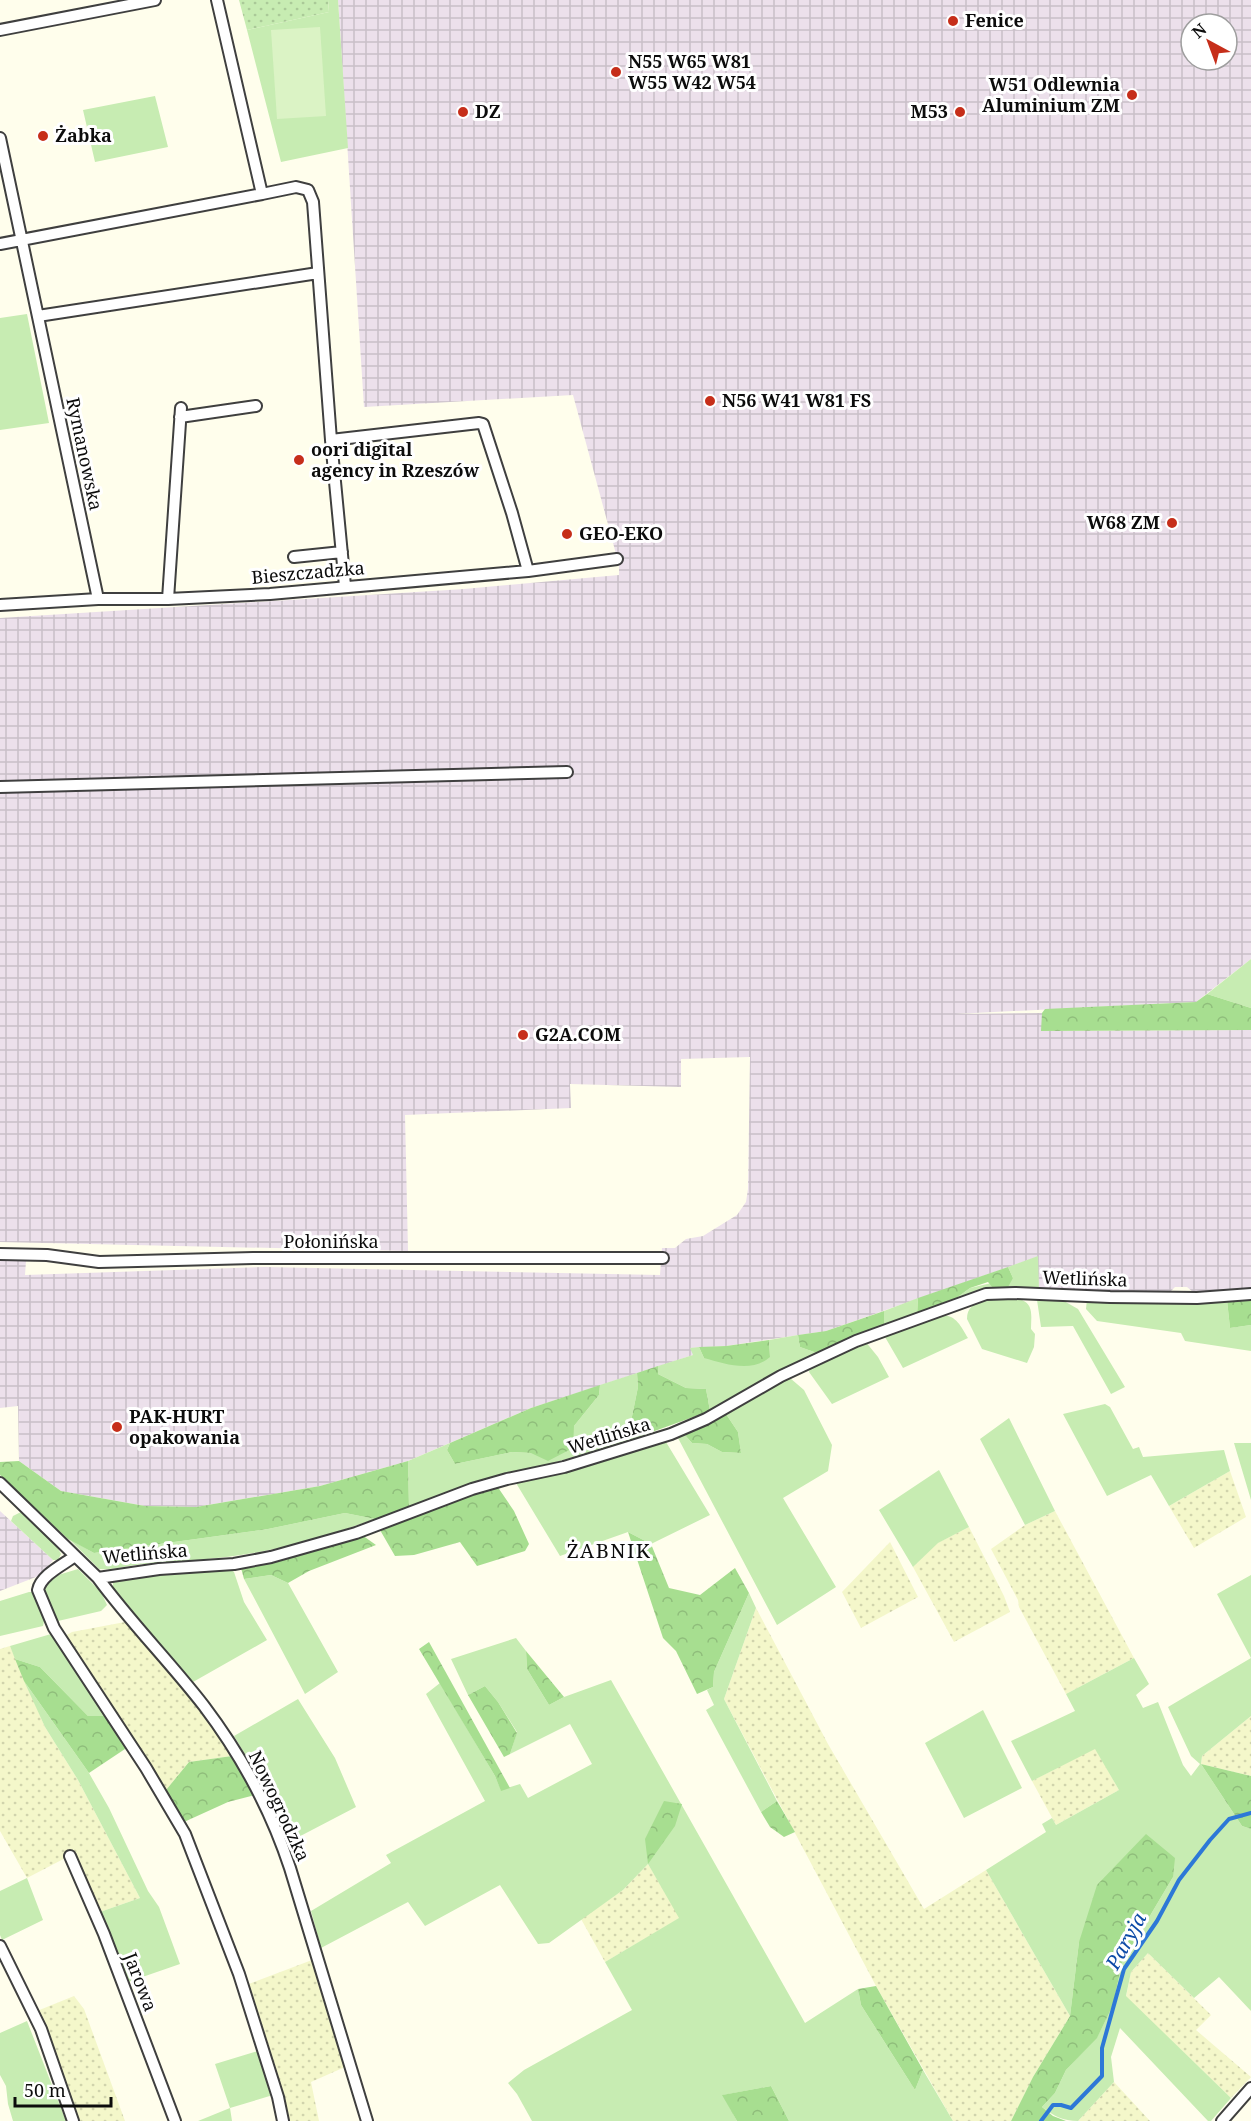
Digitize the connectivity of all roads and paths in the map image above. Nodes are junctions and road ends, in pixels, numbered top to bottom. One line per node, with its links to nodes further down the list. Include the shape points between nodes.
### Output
1 (155, 0): 3 (street)
2 (218, 0): 5 (street)
3 (0, 30)
4 (0, 138): 6 (street, Rymanowska)
5 (262, 194): 6 (street); 8 (street, via 296,187 308,190 313,202)
6 (22, 240): 7 (street); 9 (street, Rymanowska)
7 (0, 244)
8 (318, 273): 9 (street); 11 (street)
9 (38, 316): 18 (street, Rymanowska)
10 (256, 406): 17 (street, via 180,412)
11 (331, 440): 12 (street); 15 (street, via 483,424)
12 (342, 552): 13 (street); 16 (street)
13 (294, 557)
14 (617, 559): 15 (street, Bieszczadzka)
15 (528, 571): 16 (street, Bieszczadzka)
16 (345, 586): 17 (street, Bieszczadzka)
17 (168, 598): 18 (street, Bieszczadzka)
18 (98, 599): 19 (street, Bieszczadzka)
19 (0, 604)
20 (567, 772): 21 (street)
21 (0, 787)
22 (0, 1254): 23 (street, Połonińska, via 47,1254 99,1262)
23 (663, 1258)
24 (1251, 1294): 27 (street, Wetlińska, via 1186,1298 986,1294 846,1345 671,1434 564,1467 472,1489 356,1533 271,1557)
25 (0, 1483): 26 (street, Wetlińska)
26 (75, 1556): 27 (street, Wetlińska); 33 (street, via 45,1578 38,1590 54,1628 185,1834 239,1974)
27 (98, 1578): 34 (street, Nowogrodzka, via 202,1703 257,1790 290,1868)
28 (70, 1856): 32 (street, Jarowa)
29 (0, 1946): 31 (street, via 41,2029)
30 (1251, 2088): 35 (street)
31 (73, 2121)
32 (175, 2121)
33 (283, 2121)
34 (367, 2121)
35 (1222, 2121)

